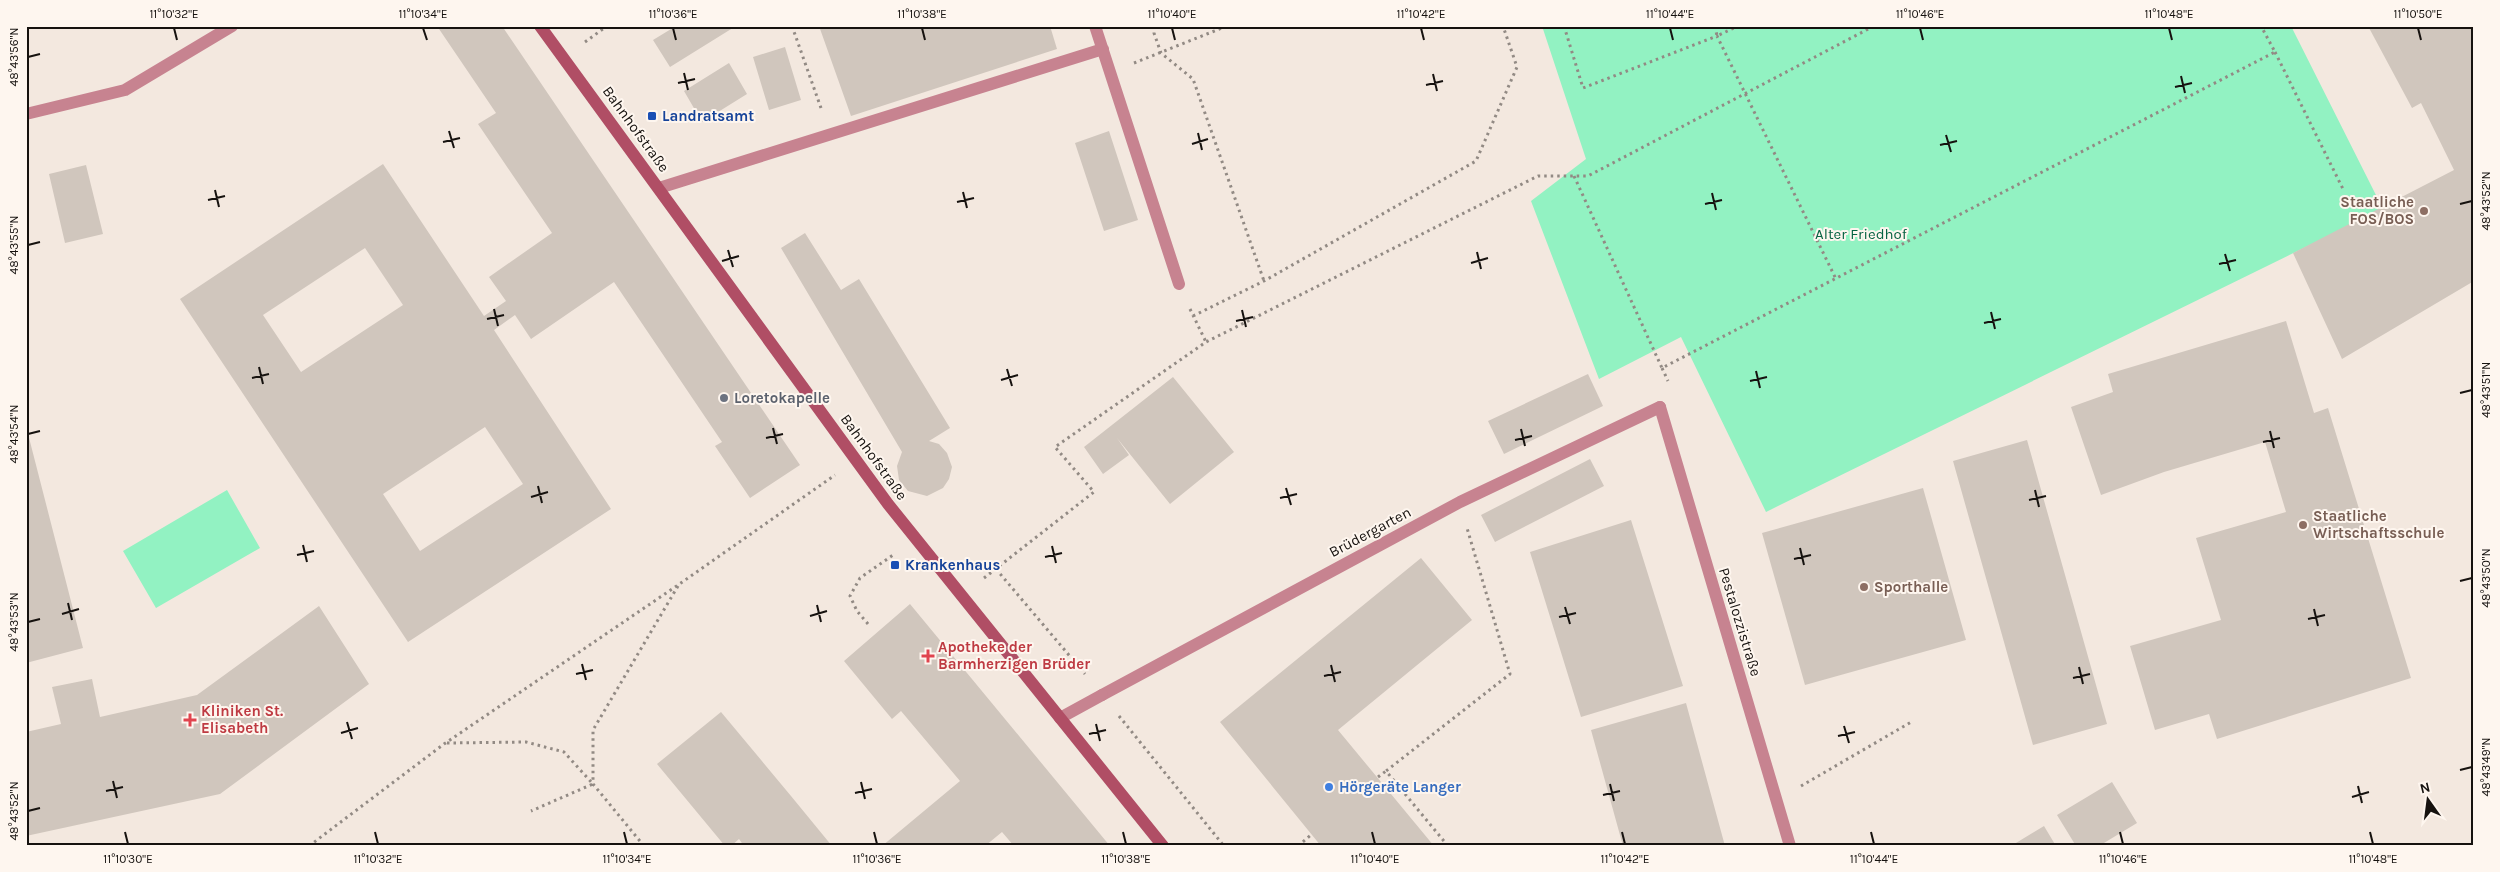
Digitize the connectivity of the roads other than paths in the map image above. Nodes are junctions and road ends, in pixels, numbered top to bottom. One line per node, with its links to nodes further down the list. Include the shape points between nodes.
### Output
1 (232, 26): 5 (street, via 125,90)
2 (540, 26): 6 (main road, Bahnhofstraße)
3 (1095, 26): 4 (street)
4 (1103, 49): 6 (street); 7 (street)
5 (26, 114)
6 (659, 188): 9 (main road, Bahnhofstraße, via 856,460)
7 (1179, 284)
8 (1660, 407): 9 (street, Brüdergarten, via 1460,502); 11 (street, Pestalozzistraße)
9 (1060, 718): 10 (main road, Bahnhofstraße)
10 (1163, 846)
11 (1790, 846)

